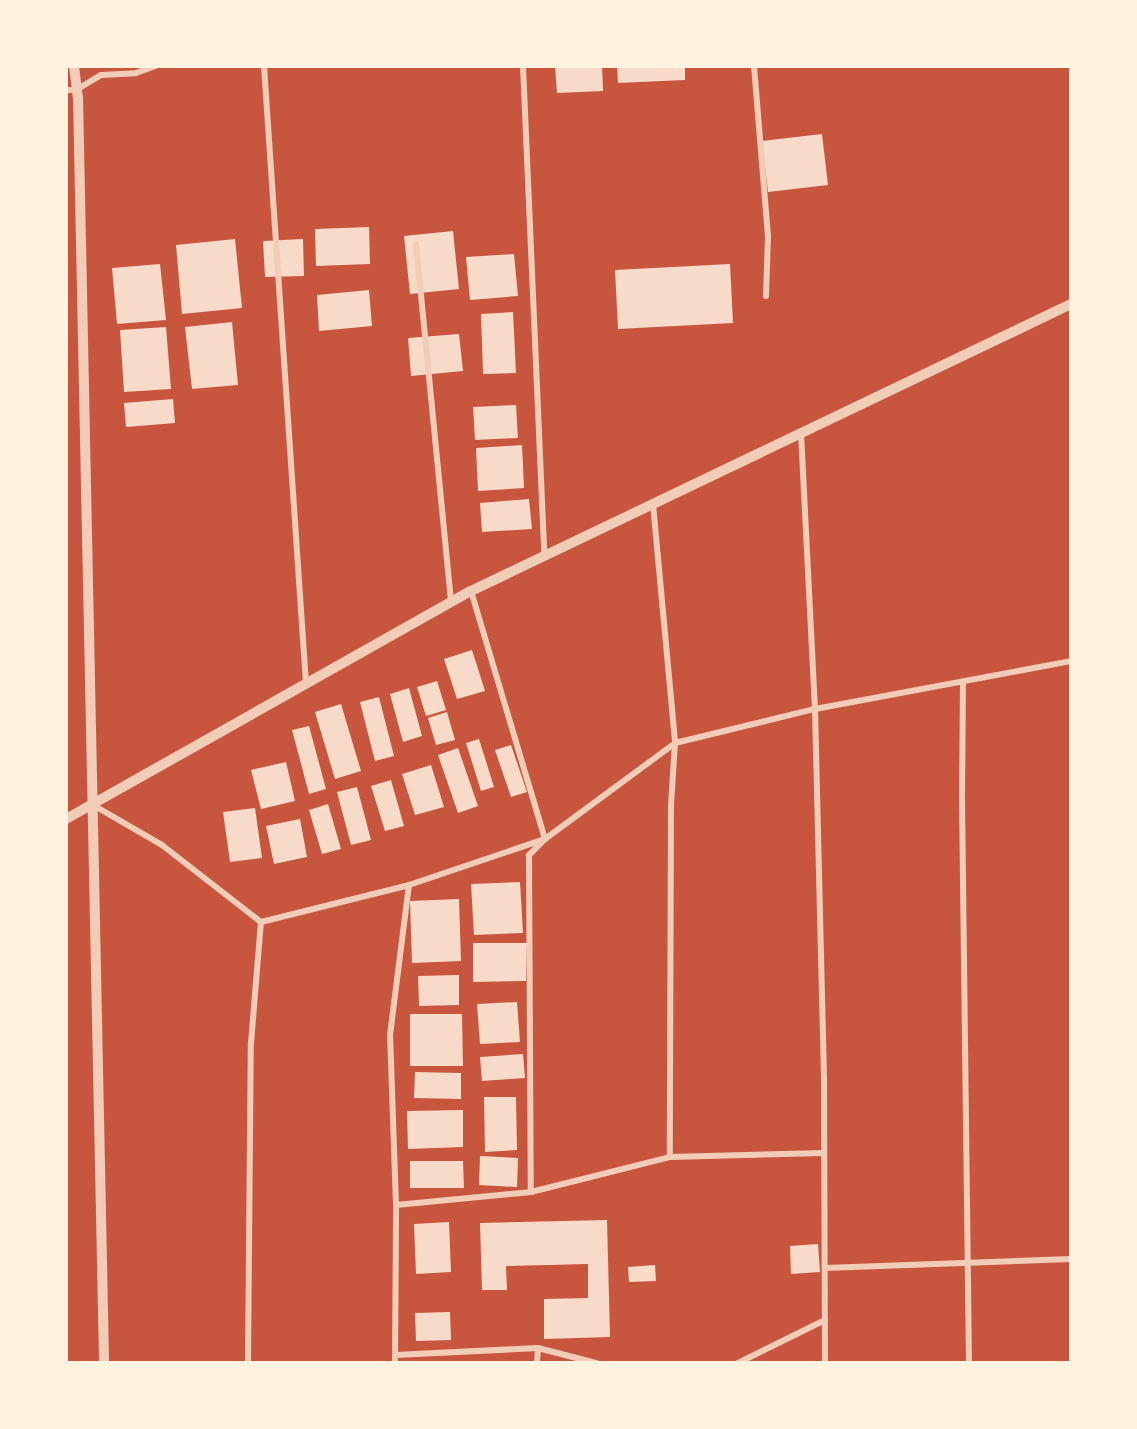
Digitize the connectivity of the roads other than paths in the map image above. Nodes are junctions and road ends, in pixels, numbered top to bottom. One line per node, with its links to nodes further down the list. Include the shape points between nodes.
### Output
1 (74, 66): 6 (street)
2 (155, 66): 6 (street, via 136,73 101,75)
3 (264, 66): 17 (street)
4 (522, 66): 12 (street)
5 (754, 66): 8 (street, via 768,236)
6 (71, 90): 20 (street)
7 (416, 244): 14 (street)
8 (766, 296)
9 (1071, 304): 10 (street)
10 (801, 434): 11 (street); 18 (street)
11 (653, 504): 12 (street); 19 (street)
12 (544, 556): 13 (street)
13 (471, 591): 14 (street); 22 (street)
14 (451, 602): 17 (street)
15 (1071, 661): 16 (street)
16 (963, 682): 18 (street); 30 (street)
17 (306, 684): 20 (street)
18 (815, 710): 19 (street); 25 (street)
19 (675, 743): 22 (street); 26 (street, via 671,817)
20 (93, 805): 21 (street); 24 (street, via 162,845); 35 (street)
21 (66, 819)
22 (546, 839): 23 (street); 27 (street, via 529,855)
23 (409, 885): 24 (street); 28 (street, via 390,1035)
24 (261, 922): 36 (street, via 251,1042)
25 (824, 1153): 26 (street); 31 (street)
26 (670, 1157): 27 (street)
27 (531, 1192): 28 (street)
28 (396, 1205): 34 (street)
29 (1071, 1259): 30 (street)
30 (969, 1262): 31 (street); 42 (street)
31 (825, 1268): 32 (street)
32 (825, 1320): 40 (street); 41 (street)
33 (538, 1348): 34 (street); 38 (street); 39 (street)
34 (395, 1355): 37 (street)
35 (104, 1363)
36 (248, 1363)
37 (395, 1363)
38 (537, 1363)
39 (596, 1363)
40 (738, 1363)
41 (825, 1363)
42 (969, 1363)

